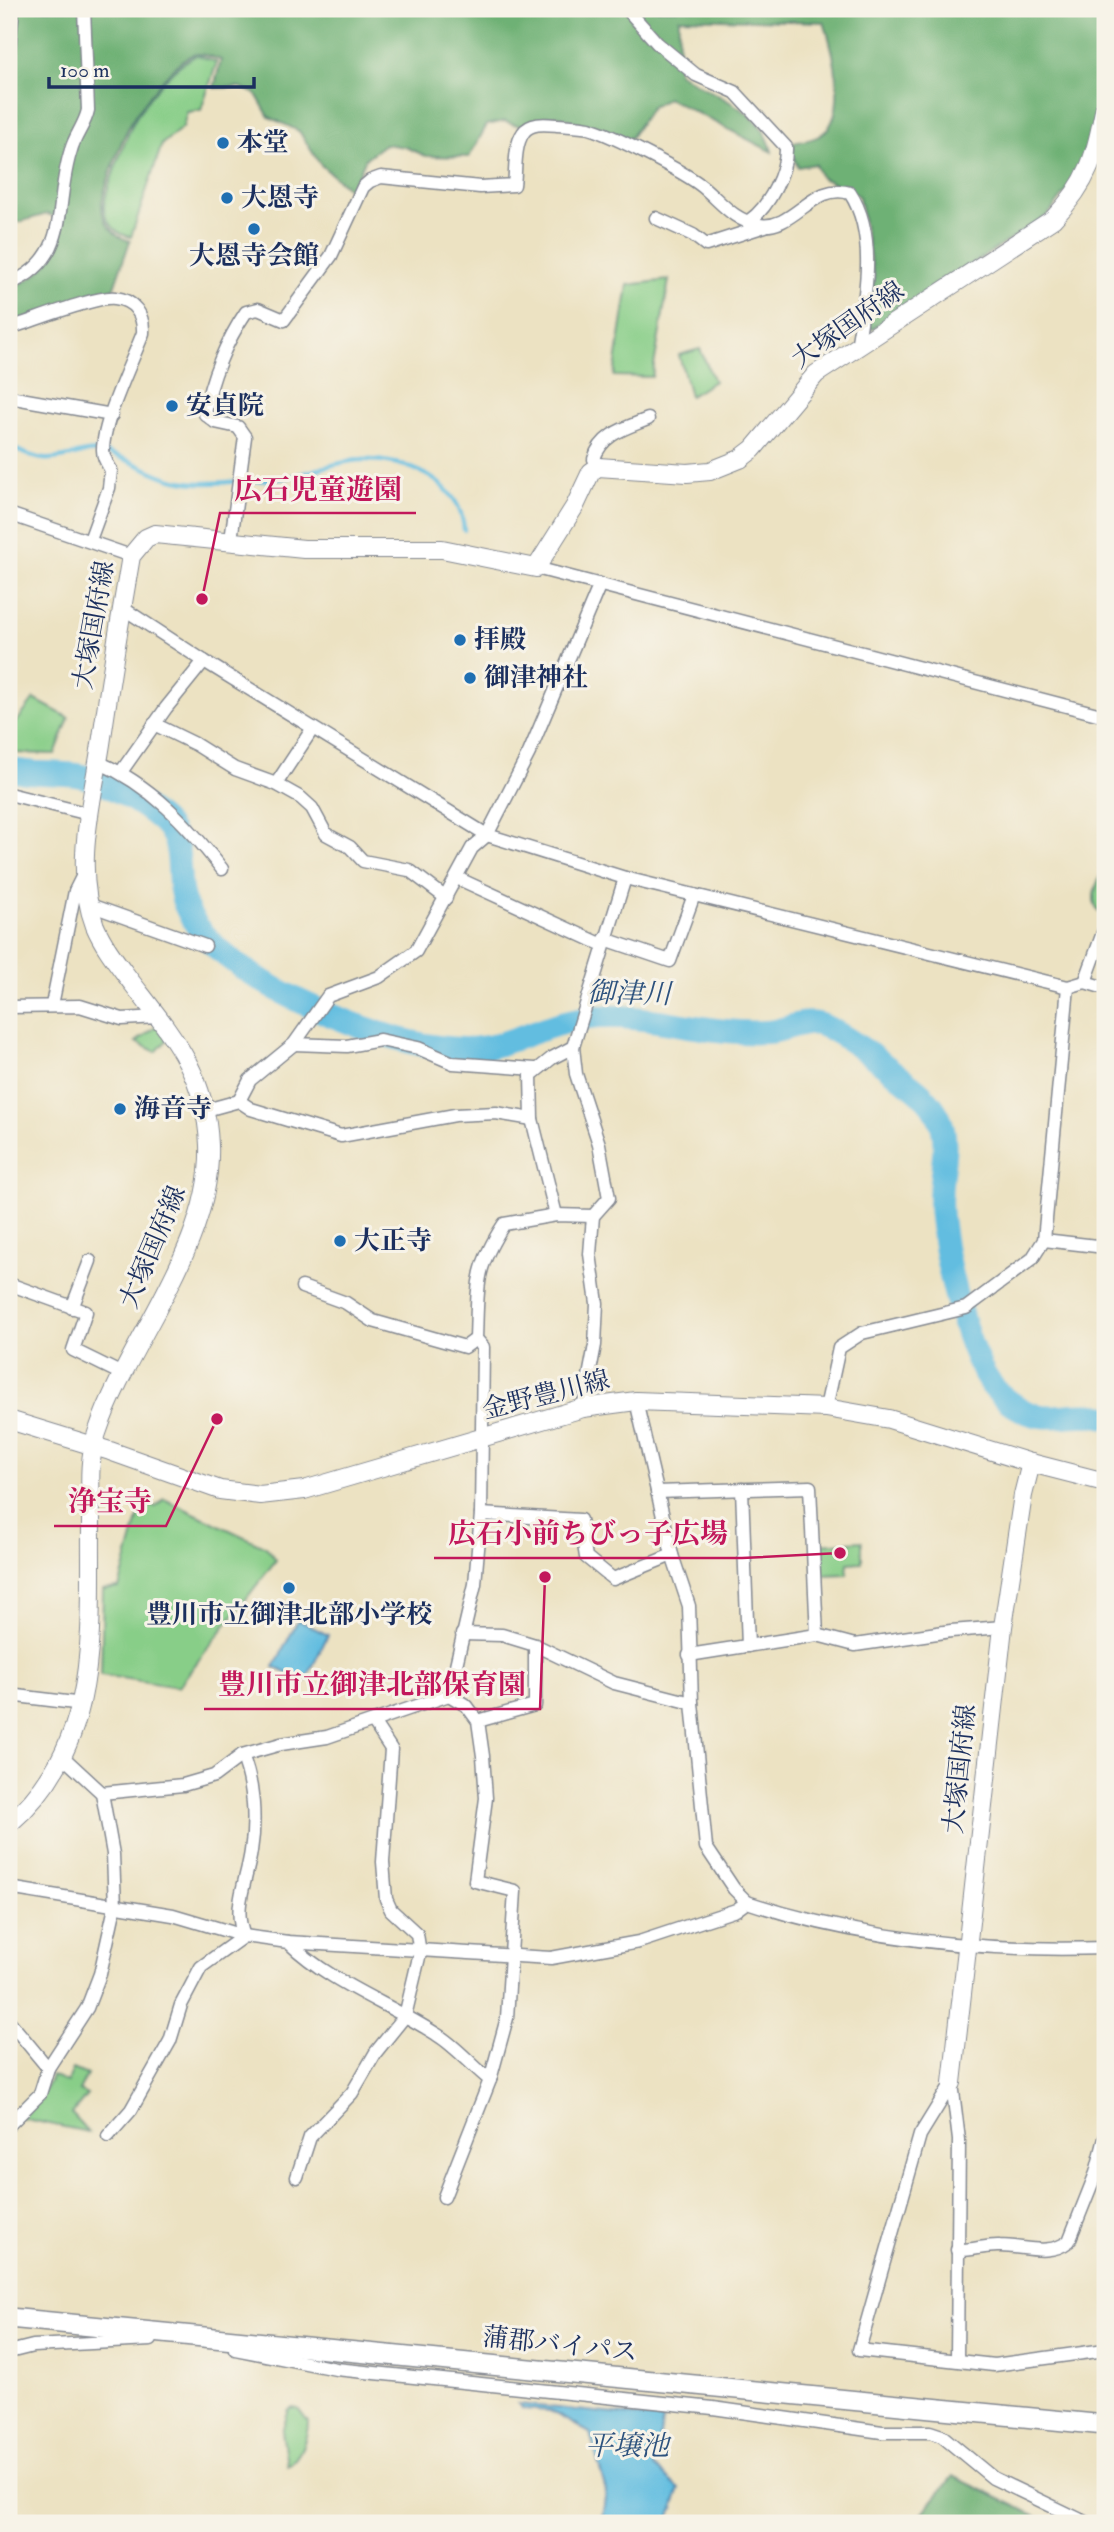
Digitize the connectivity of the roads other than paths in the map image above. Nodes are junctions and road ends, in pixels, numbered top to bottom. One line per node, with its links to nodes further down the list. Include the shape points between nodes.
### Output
1 (13, 9): 4 (street)
2 (84, 9): 9 (street, via 89,110 71,150 55,238 37,268)
3 (627, 9): 7 (street, via 657,43 696,75 735,92 786,147 783,171 760,214)
4 (9, 51)
5 (1105, 106): 11 (main road, 大塚国府線, via 1094,160 1071,201 1053,219)
6 (656, 218): 8 (street, via 706,245)
7 (749, 222): 8 (street); 18 (street, via 735,217 703,187 624,143 588,128 545,123 524,131 514,185 481,187 381,177 370,181 331,256 285,320 258,309 246,312 231,334 205,414 215,422 238,427 245,437)
8 (768, 225): 11 (street, via 825,192 850,192 861,215 869,282)
9 (9, 284)
10 (9, 328): 13 (street, via 104,299 115,297 133,304 144,323 143,333)
11 (857, 347): 15 (main road, 大塚国府線, via 816,374 753,449 727,466 687,473)
12 (9, 397): 13 (street)
13 (112, 415): 17 (street, via 103,449 111,470 109,488)
14 (648, 419): 15 (street, via 616,432 601,444 594,459)
15 (598, 467): 20 (main road)
16 (9, 514): 17 (street)
17 (90, 540): 19 (street)
18 (231, 541): 19 (main road, 大塚国府線, via 155,534); 20 (main road, 大塚国府線, via 304,549 442,548)
19 (131, 556): 22 (main road, 大塚国府線)
20 (536, 568): 21 (street)
21 (600, 584): 24 (street); 32 (street, via 528,753)
22 (121, 607): 23 (street); 28 (main road, 大塚国府線)
23 (204, 661): 25 (street); 26 (street)
24 (1105, 716)
25 (154, 724): 27 (street); 29 (street, via 235,769)
26 (313, 727): 29 (street); 32 (street)
27 (121, 772): 28 (street); 33 (street, via 142,784 191,830)
28 (96, 774): 31 (main road, 大塚国府線)
29 (276, 784): 38 (street, via 312,808 326,834 350,847 363,861 409,870)
30 (9, 794): 31 (street)
31 (89, 814): 34 (main road, 大塚国府線)
32 (487, 835): 35 (street, via 472,848); 36 (street)
33 (222, 869)
34 (85, 871): 39 (main road, 大塚国府線); 46 (street, via 75,891)
35 (457, 878): 38 (street); 41 (street)
36 (625, 878): 37 (street); 41 (street)
37 (694, 895): 41 (street, via 670,961); 44 (street)
38 (446, 898): 49 (street, via 416,951 379,977 328,996)
39 (89, 905): 42 (street); 48 (main road, 大塚国府線, via 109,953)
40 (1105, 926): 43 (street)
41 (604, 942): 50 (street)
42 (205, 946)
43 (1085, 982): 44 (street); 45 (street)
44 (1068, 987): 57 (street)
45 (1105, 988)
46 (52, 1005): 47 (street); 48 (street, via 80,1006 122,1019)
47 (9, 1007)
48 (158, 1017): 53 (main road, 大塚国府線, via 195,1074)
49 (293, 1044): 51 (street, via 347,1046 380,1040 418,1048 453,1063); 52 (street, via 250,1080)
50 (573, 1047): 51 (street); 56 (street, via 609,1198)
51 (536, 1069): 54 (street, via 531,1075)
52 (239, 1101): 53 (street); 54 (street, via 251,1109 341,1136 455,1115 496,1113)
53 (206, 1110): 64 (main road, 大塚国府線, via 209,1164 204,1201)
54 (532, 1119): 55 (street)
55 (556, 1215): 56 (street); 63 (street, via 504,1224 498,1233 479,1270)
56 (593, 1216): 66 (street, via 590,1254 597,1303 595,1345)
57 (1044, 1240): 58 (street); 67 (street, via 1032,1259 966,1308 862,1333 839,1348)
58 (1105, 1247)
59 (90, 1261): 62 (street)
60 (9, 1284): 62 (street)
61 (302, 1287): 63 (street, via 346,1303 373,1321 466,1347)
62 (72, 1308): 64 (street, via 86,1312 73,1350)
63 (475, 1339): 69 (street, via 483,1347)
64 (124, 1376): 70 (main road, 大塚国府線)
65 (636, 1401): 66 (main road, 金野豊川線); 67 (main road, 金野豊川線); 74 (street)
66 (583, 1408): 69 (main road, 金野豊川線)
67 (827, 1408): 71 (main road, 金野豊川線, via 889,1419)
68 (9, 1420): 70 (main road, 金野豊川線)
69 (481, 1438): 70 (main road, 金野豊川線, via 326,1484 260,1495 220,1490); 75 (street)
70 (93, 1447): 86 (main road, 大塚国府線)
71 (1031, 1463): 72 (main road, 金野豊川線); 77 (main road, 大塚国府線)
72 (1105, 1482)
73 (742, 1489): 74 (street); 79 (street, via 810,1487); 81 (street)
74 (657, 1492): 76 (street)
75 (481, 1514): 76 (street, via 580,1520 586,1558 613,1579); 78 (street, via 471,1609)
76 (672, 1555): 82 (street, via 689,1606)
77 (1003, 1627): 79 (street, via 855,1645); 98 (main road, 大塚国府線)
78 (462, 1634): 80 (street, via 502,1635); 84 (street)
79 (817, 1635): 81 (street)
80 (535, 1645): 85 (street, via 614,1683); 87 (street, via 535,1705)
81 (748, 1646): 82 (street)
82 (689, 1655): 85 (street)
83 (9, 1695): 86 (street)
84 (449, 1695): 87 (street, via 467,1706); 88 (street)
85 (692, 1703): 94 (street, via 706,1847)
86 (83, 1704): 90 (main road, 大塚国府線)
87 (478, 1721): 101 (street, via 486,1798 475,1881 515,1891)
88 (374, 1723): 89 (street); 100 (street, via 391,1749 383,1863 386,1899 391,1910 417,1934)
89 (242, 1755): 91 (street, via 214,1776 183,1785); 96 (street, via 250,1774 253,1810 251,1851 237,1919)
90 (62, 1758): 91 (street); 92 (main road, 大塚国府線, via 43,1791)
91 (102, 1793): 95 (street, via 113,1854)
92 (11, 1818)
93 (9, 1888): 95 (street)
94 (747, 1902): 98 (street, via 846,1928); 101 (street, via 736,1910 605,1950 551,1958)
95 (115, 1907): 96 (street, via 173,1915); 104 (street, via 100,1975 87,2008)
96 (244, 1936): 97 (street); 108 (street, via 201,1967 181,2005 170,2041 131,2110)
97 (288, 1942): 100 (street); 102 (street, via 342,1985)
98 (967, 1945): 99 (street); 106 (main road, 大塚国府線)
99 (1105, 1948)
100 (420, 1953): 101 (street); 102 (street)
101 (510, 1955): 105 (street, via 507,2018)
102 (405, 2016): 105 (street, via 440,2036); 110 (street, via 352,2093 310,2137)
103 (10, 2026): 104 (street)
104 (48, 2068): 107 (street, via 40,2094)
105 (490, 2080): 111 (street)
106 (952, 2083): 112 (street, via 959,2140); 118 (street, via 920,2135 859,2350)
107 (9, 2125)
108 (108, 2136)
109 (1105, 2138): 112 (street, via 1096,2173 1063,2246)
110 (297, 2176)
111 (444, 2197)
112 (957, 2250): 118 (street)
113 (9, 2311): 115 (highway, 蒲郡バイパス)
114 (9, 2318): 115 (highway, 蒲郡バイパス)
115 (174, 2330): 119 (highway, 蒲郡バイパス); 120 (highway, 蒲郡バイパス)
116 (1105, 2350): 118 (street, via 994,2365)
117 (9, 2352): 121 (street, via 103,2341 190,2343 336,2369 699,2406 882,2431 930,2432 942,2436 993,2478)
118 (957, 2359)
119 (1105, 2416)
120 (1105, 2425)
121 (1087, 2523)

